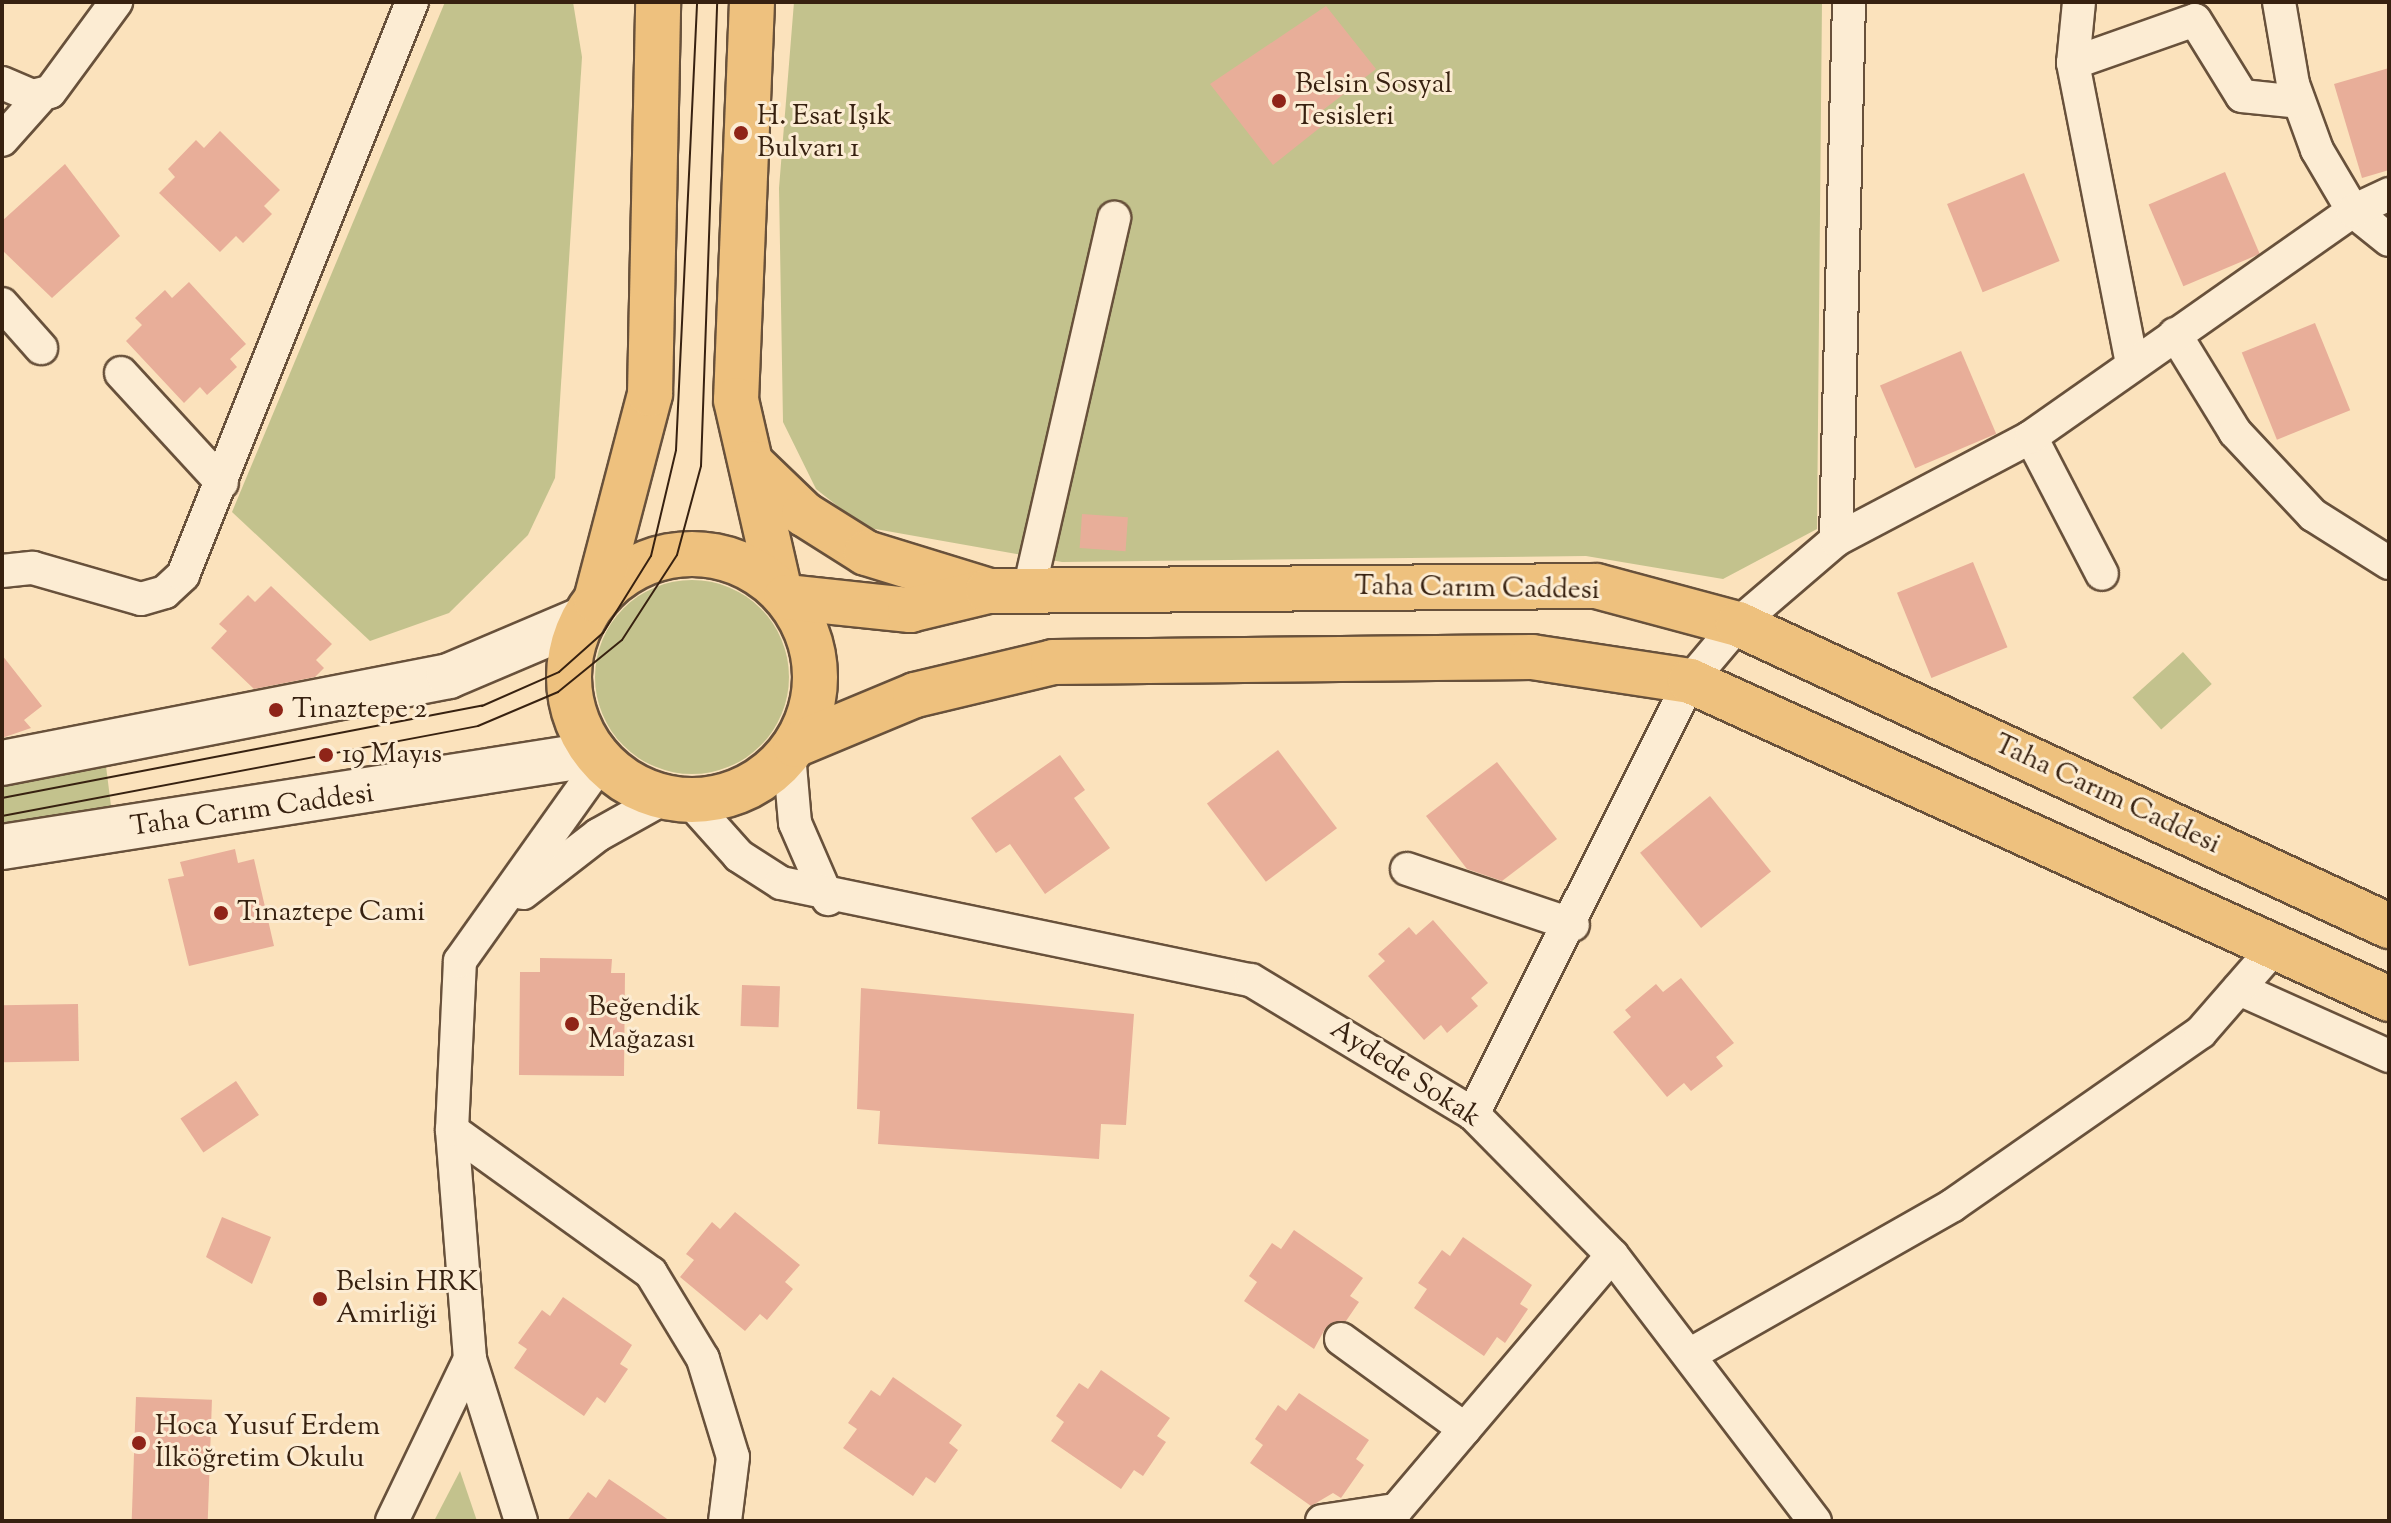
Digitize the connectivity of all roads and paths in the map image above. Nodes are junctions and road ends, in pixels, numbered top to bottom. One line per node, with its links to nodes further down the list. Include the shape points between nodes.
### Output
1 (116, 2): 10 (street, via 57,86)
2 (412, 2): 24 (street)
3 (658, 2): 31 (main road, via 650,394)
4 (752, 2): 23 (main road, via 736,400)
5 (1849, 2): 25 (street)
6 (2079, 2): 8 (street)
7 (2279, 2): 11 (street)
8 (2073, 63): 11 (street, via 2195,20 2242,96); 20 (street)
9 (2, 83): 10 (street)
10 (41, 96): 12 (street)
11 (2299, 102): 14 (street)
12 (2, 140)
13 (2389, 194): 14 (street)
14 (2353, 211): 16 (street); 18 (street)
15 (1114, 218): 29 (street)
16 (2389, 240)
17 (2, 304): 19 (street)
18 (2175, 334): 20 (street); 26 (street, via 2235,432 2313,515)
19 (41, 348)
20 (2132, 364): 22 (street)
21 (121, 373): 24 (street)
22 (2031, 437): 25 (street); 28 (street)
23 (751, 463): 29 (main road, via 804,514 866,553); 30 (main road)
24 (222, 483): 27 (street, via 190,564 165,592 129,598 33,568)
25 (1836, 540): 32 (street)
26 (2389, 563)
27 (2, 571)
28 (2102, 574)
29 (1009, 591): 30 (main road, Taha Carım Caddesi, via 910,610); 32 (main road, Taha Carım Caddesi, via 1596,586)
30 (782, 592): 31 (main road, via 740,563 691,554 630,570); 34 (main road, via 805,625 816,669 811,714)
31 (589, 609): 35 (main road, via 569,685 580,729); 36 (main road, via 449,676)
32 (1738, 624): 33 (street); 42 (main road, Taha Carım Caddesi)
33 (1690, 681): 34 (main road, via 1532,657 1053,662 915,695); 41 (street, via 1612,829); 43 (main road)
34 (792, 749): 37 (main road, via 755,784); 40 (street, via 795,823)
35 (599, 757): 37 (main road); 38 (main road, Taha Carım Caddesi); 44 (street)
36 (2, 763)
37 (678, 799): 40 (street, Aydede Sokak, via 759,871); 44 (street, via 566,857)
38 (2, 847)
39 (1407, 869): 41 (street)
40 (828, 899): 48 (street, Aydede Sokak, via 1150,954 1251,980)
41 (1573, 925): 48 (street)
42 (2389, 926)
43 (2275, 947): 45 (street); 46 (main road)
44 (460, 961): 49 (street)
45 (2239, 989): 47 (street); 52 (street, via 2201,1032 1953,1205)
46 (2389, 999)
47 (2389, 1056)
48 (1473, 1114): 50 (street, Aydede Sokak)
49 (452, 1130): 53 (street); 58 (street, via 651,1273 703,1359 733,1457)
50 (1612, 1255): 52 (street, Aydede Sokak); 54 (street)
51 (1341, 1339): 54 (street)
52 (1691, 1354): 60 (street, Aydede Sokak)
53 (470, 1359): 56 (street); 57 (street)
54 (1465, 1429): 55 (street)
55 (1397, 1516): 59 (street)
56 (392, 1521)
57 (521, 1521)
58 (725, 1521)
59 (1322, 1521)
60 (1815, 1521)

